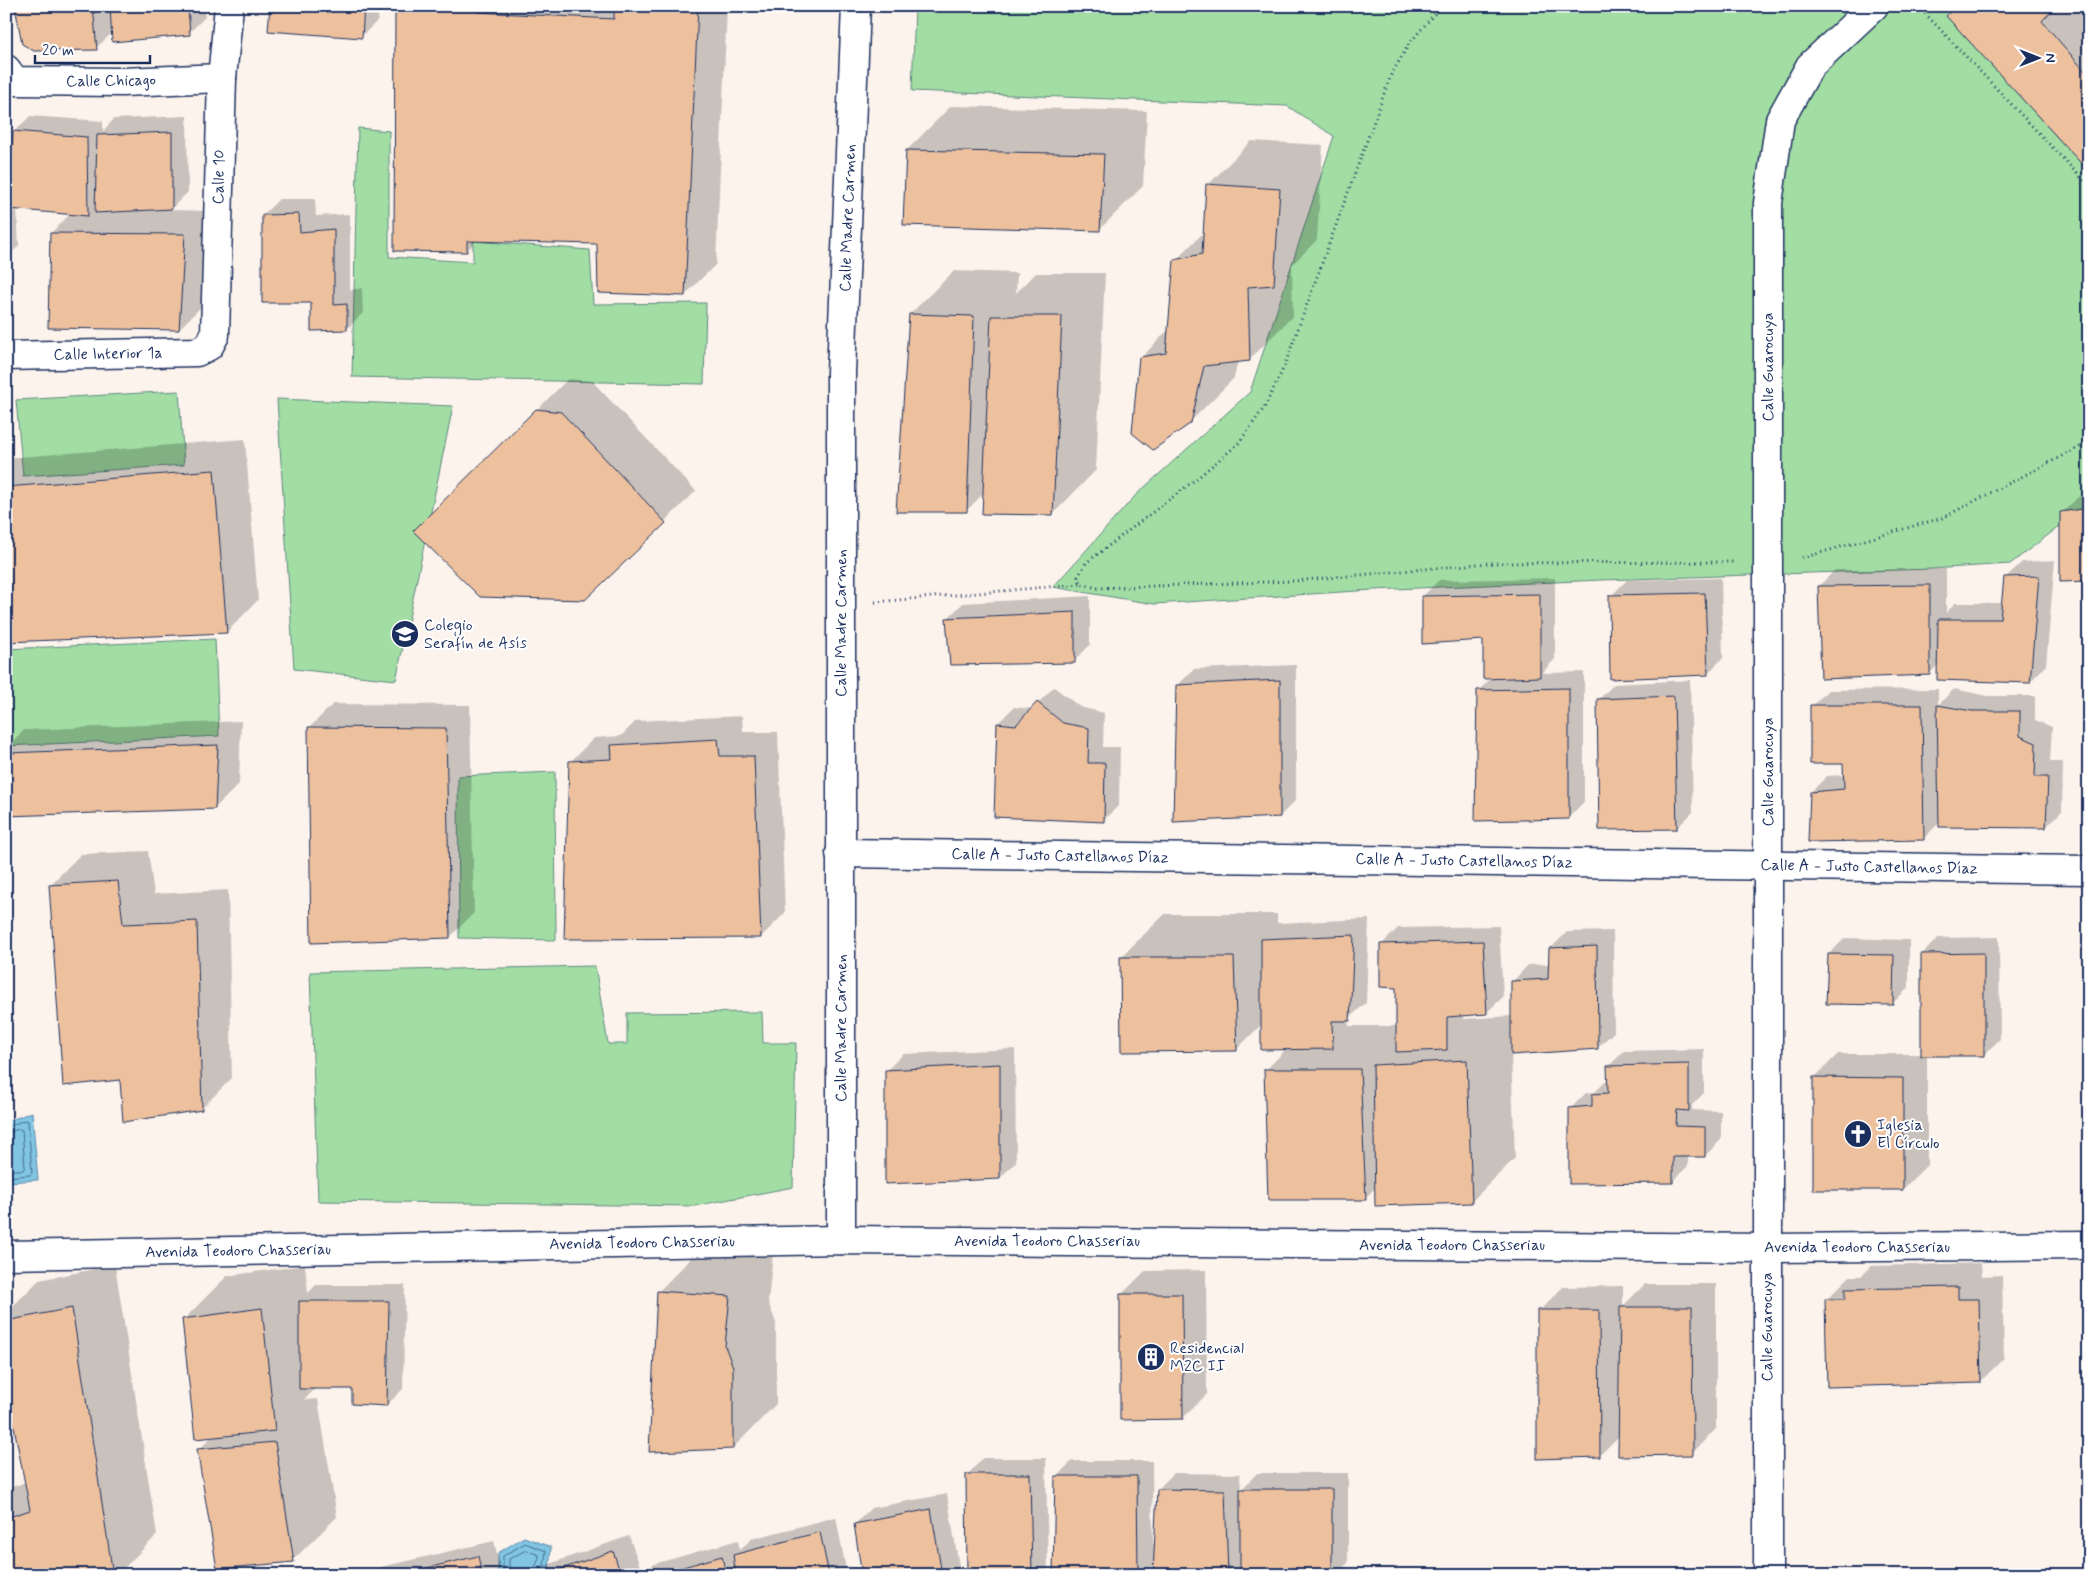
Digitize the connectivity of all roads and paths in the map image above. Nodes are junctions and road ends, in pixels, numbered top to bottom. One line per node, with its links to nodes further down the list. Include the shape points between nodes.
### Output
1 (229, 6): 7 (street, Calle 10)
2 (856, 6): 15 (street, Calle Madre Carmen, via 842,373)
3 (1441, 6): 14 (path, via 1408,44 1391,75 1284,368 1264,408 1238,444 1086,563 1078,577)
4 (1874, 6): 17 (street, Calle Guarocuya, via 1810,66 1780,120 1768,202)
5 (1918, 6): 8 (path)
6 (6, 69): 7 (street, Calle Chicago, via 16,81 122,82)
7 (222, 78): 9 (street, Calle 10, via 215,335)
8 (2089, 186)
9 (209, 346): 10 (street, Calle Interior 1a, via 197,352)
10 (6, 356)
11 (2089, 442): 12 (path, via 1942,518)
12 (1797, 560)
13 (1738, 562): 14 (path, via 1489,563 1294,581 1097,588)
14 (1081, 584): 15 (path)
15 (841, 606): 16 (street, Calle Madre Carmen)
16 (840, 853): 17 (street, Calle A - Justo Castellanos Díaz); 19 (street, Calle Madre Carmen)
17 (1768, 865): 18 (street, Calle A - Justo Castellanos Díaz); 21 (street, Calle Guarocuya)
18 (2089, 870)
19 (842, 1240): 21 (street, Avenida Teodoro Chasseriau); 22 (street, Avenida Teodoro Chasseriau)
20 (2089, 1245): 21 (street, Avenida Teodoro Chasseriau)
21 (1767, 1248): 23 (street, Calle Guarocuya)
22 (6, 1255)
23 (1768, 1575)

